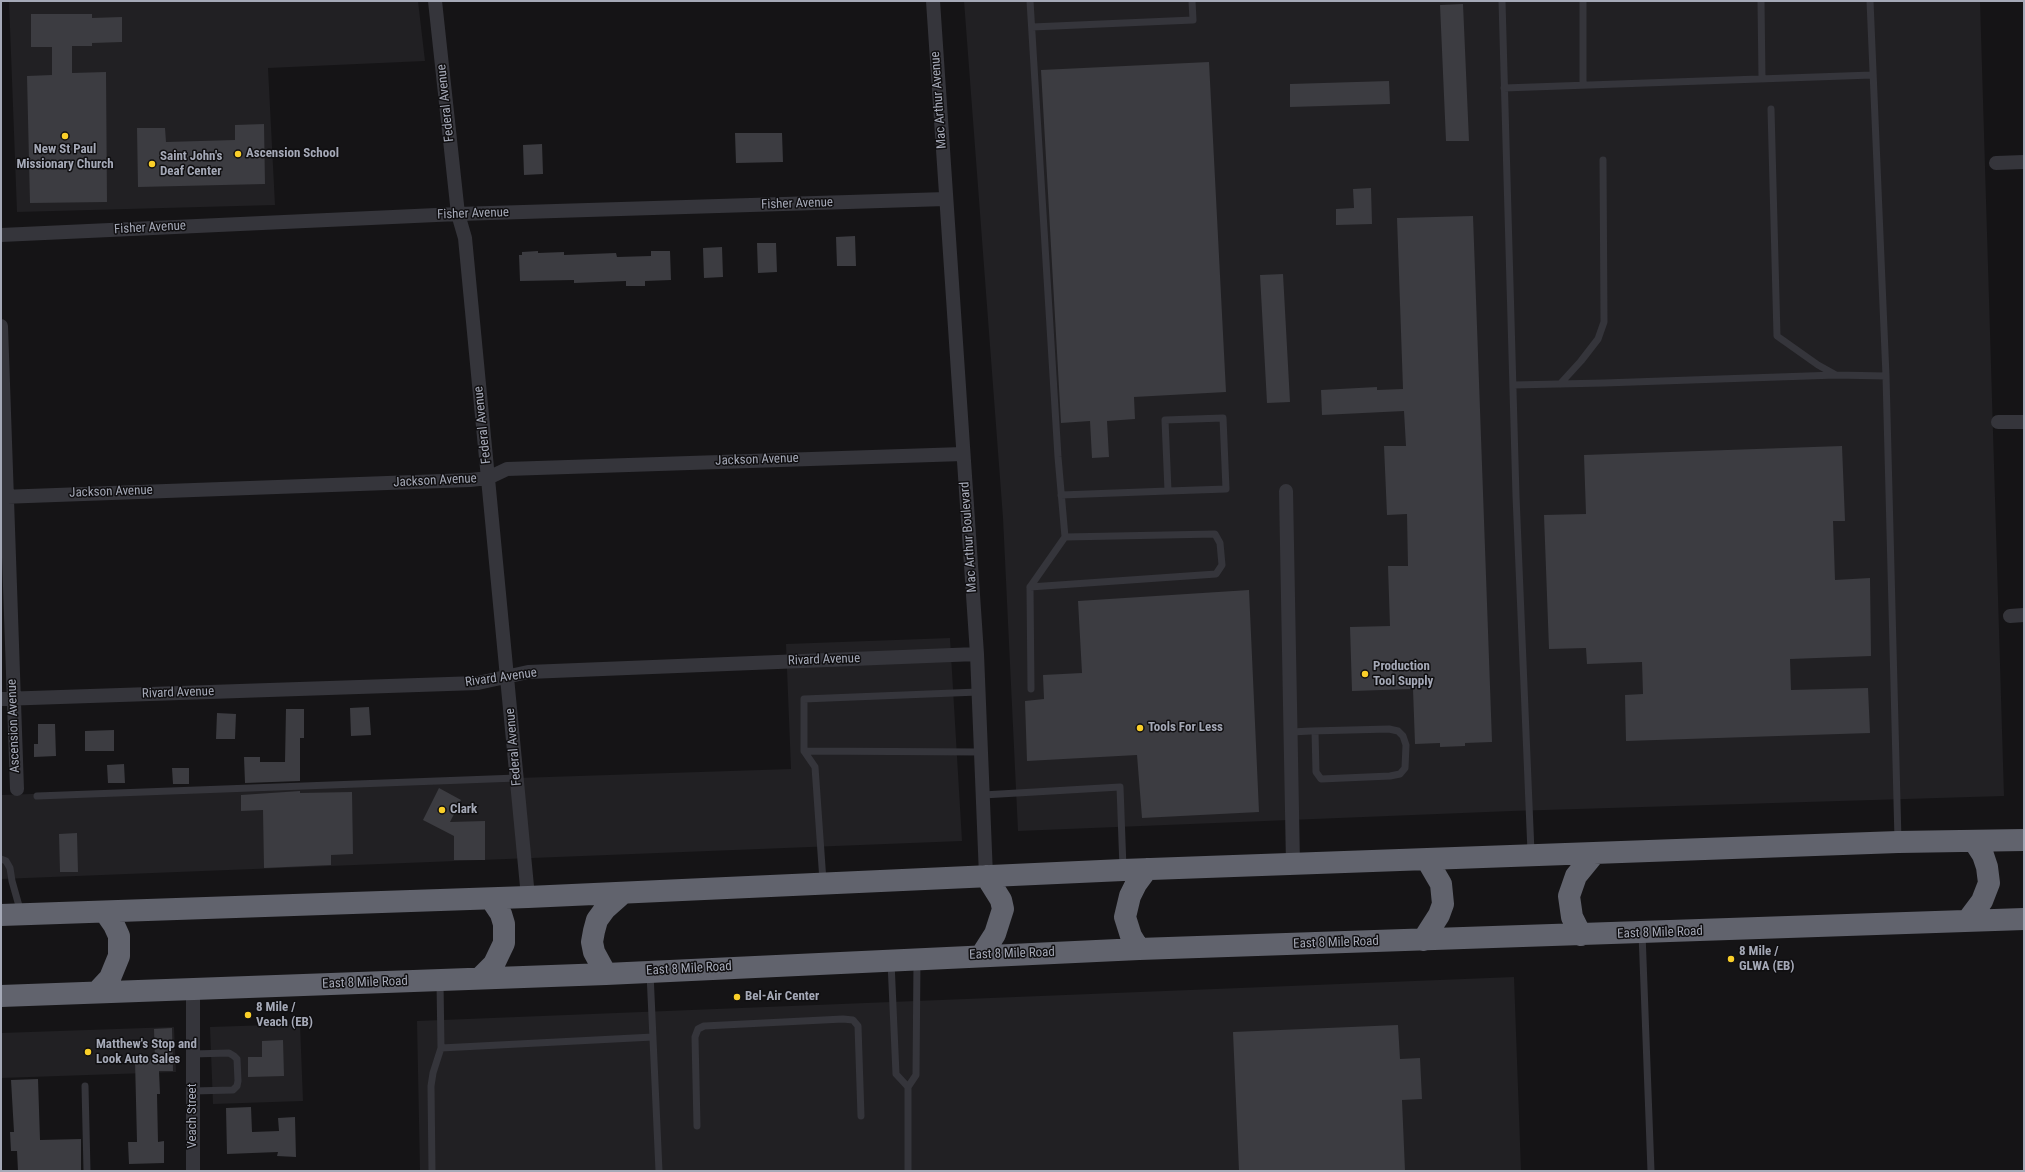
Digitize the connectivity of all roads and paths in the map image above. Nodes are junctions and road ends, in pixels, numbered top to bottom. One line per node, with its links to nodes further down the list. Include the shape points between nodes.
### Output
1 (435, 1): 19 (street, Federal Avenue)
2 (933, 1): 18 (street, Mac Arthur Avenue)
3 (1030, 1): 9 (lane)
4 (1192, 1): 9 (lane, via 1193,20)
5 (1502, 1): 13 (lane)
6 (1583, 1): 12 (lane)
7 (1761, 1): 11 (lane)
8 (1870, 1): 10 (lane)
9 (1032, 27): 32 (lane)
10 (1872, 75): 11 (lane); 23 (lane)
11 (1762, 79): 12 (lane)
12 (1583, 85): 13 (lane)
13 (1504, 88): 25 (lane)
14 (1771, 109): 22 (lane, via 1777,336)
15 (1603, 160): 24 (lane, via 1604,322 1598,339)
16 (2024, 162): 17 (street)
17 (1996, 163)
18 (946, 199): 19 (street, Fisher Avenue); 28 (street, Mac Arthur Boulevard)
19 (458, 214): 20 (street, Fisher Avenue); 29 (street, Federal Avenue, via 465,238)
20 (1, 235)
21 (1, 326): 33 (street, Ascension Avenue)
22 (1836, 375): 23 (lane); 24 (lane)
23 (1886, 376): 53 (lane)
24 (1560, 384): 25 (lane)
25 (1513, 385): 55 (lane)
26 (1998, 422): 27 (street)
27 (2024, 422)
28 (963, 454): 29 (street, Jackson Avenue, via 507,469); 38 (street, Mac Arthur Boulevard)
29 (488, 478): 33 (street, Jackson Avenue); 39 (street, Federal Avenue)
30 (1168, 491): 30 (lane, via 1226,489 1223,418 1165,420); 32 (lane)
31 (1286, 492): 44 (street)
32 (1061, 495): 34 (lane)
33 (3, 497): 42 (street, Ascension Avenue)
34 (1065, 537): 35 (lane); 35 (lane, via 1215,534 1220,543 1222,565 1216,574)
35 (1030, 586): 40 (lane)
36 (2010, 616): 37 (street)
37 (2024, 616)
38 (977, 654): 39 (street, Rivard Avenue, via 528,672); 41 (street, Mac Arthur Boulevard)
39 (508, 678): 42 (street, Rivard Avenue, via 478,683); 47 (street, Federal Avenue)
40 (1031, 689)
41 (978, 692): 45 (lane, via 804,700); 46 (street, Mac Arthur Boulevard)
42 (7, 699): 48 (street, Ascension Avenue)
43 (1315, 731): 43 (lane, via 1398,730 1406,744 1405,768 1400,774 1390,776 1321,779 1316,772); 44 (lane)
44 (1291, 732): 58 (street)
45 (804, 751): 46 (lane); 62 (lane, via 816,767)
46 (980, 752): 49 (street, Mac Arthur Boulevard)
47 (517, 778): 50 (lane); 64 (street, Federal Avenue)
48 (17, 789)
49 (983, 795): 60 (lane, via 1120,787); 61 (street, Mac Arthur Boulevard)
50 (36, 796)
51 (2024, 840): 52 (highway)
52 (1974, 841): 53 (highway); 69 (highway, via 1988,867 1989,883 1982,901)
53 (1898, 842): 54 (highway)
54 (1594, 854): 55 (highway); 71 (highway, via 1570,886 1572,917)
55 (1531, 856): 57 (highway)
56 (1, 859): 67 (lane, via 6,861 10,868)
57 (1427, 860): 58 (highway); 72 (highway, via 1441,884 1443,904)
58 (1293, 864): 59 (highway)
59 (1147, 869): 60 (highway); 73 (highway, via 1130,896 1125,917 1131,936)
60 (1123, 870): 61 (highway)
61 (986, 876): 62 (highway); 74 (highway, via 1002,900 1003,909 995,934)
62 (823, 883): 63 (highway)
63 (623, 893): 64 (highway); 78 (highway, via 605,909 597,920 594,931 594,952)
64 (528, 897): 65 (highway)
65 (491, 899): 66 (highway); 79 (highway, via 501,914 505,938 494,964)
66 (105, 912): 67 (highway); 82 (highway, via 118,936 119,956 110,978)
67 (11, 915)
68 (2024, 919): 69 (highway, East 8 Mile Road)
69 (1967, 921): 70 (highway, East 8 Mile Road)
70 (1642, 933): 71 (highway, East 8 Mile Road); 97 (lane)
71 (1581, 935): 72 (highway, East 8 Mile Road)
72 (1423, 940): 73 (highway, East 8 Mile Road)
73 (1139, 949): 74 (highway, East 8 Mile Road)
74 (980, 956): 75 (highway, East 8 Mile Road)
75 (917, 959): 76 (highway, East 8 Mile Road); 88 (lane, via 916,1075)
76 (891, 960): 77 (highway, East 8 Mile Road); 88 (lane, via 896,1074)
77 (649, 972): 78 (highway, East 8 Mile Road); 84 (lane)
78 (606, 974): 79 (highway, East 8 Mile Road)
79 (480, 978): 80 (highway, East 8 Mile Road)
80 (440, 980): 81 (highway, East 8 Mile Road); 85 (lane)
81 (193, 989): 82 (highway, East 8 Mile Road); 86 (street, Veach Street)
82 (97, 992): 83 (highway, East 8 Mile Road)
83 (1, 996)
84 (653, 1038): 85 (lane); 95 (lane)
85 (442, 1048): 94 (lane, via 433,1073)
86 (193, 1054): 89 (street, Veach Street); 89 (lane, via 229,1053 237,1059 238,1081 233,1090)
87 (85, 1086): 92 (lane)
88 (908, 1087): 96 (lane)
89 (193, 1091): 93 (street, Veach Street)
90 (861, 1116): 91 (lane, via 858,1026 852,1020 704,1026 698,1030 695,1038)
91 (697, 1126)
92 (87, 1171)
93 (193, 1171)
94 (432, 1171)
95 (659, 1171)
96 (908, 1171)
97 (1651, 1171)

